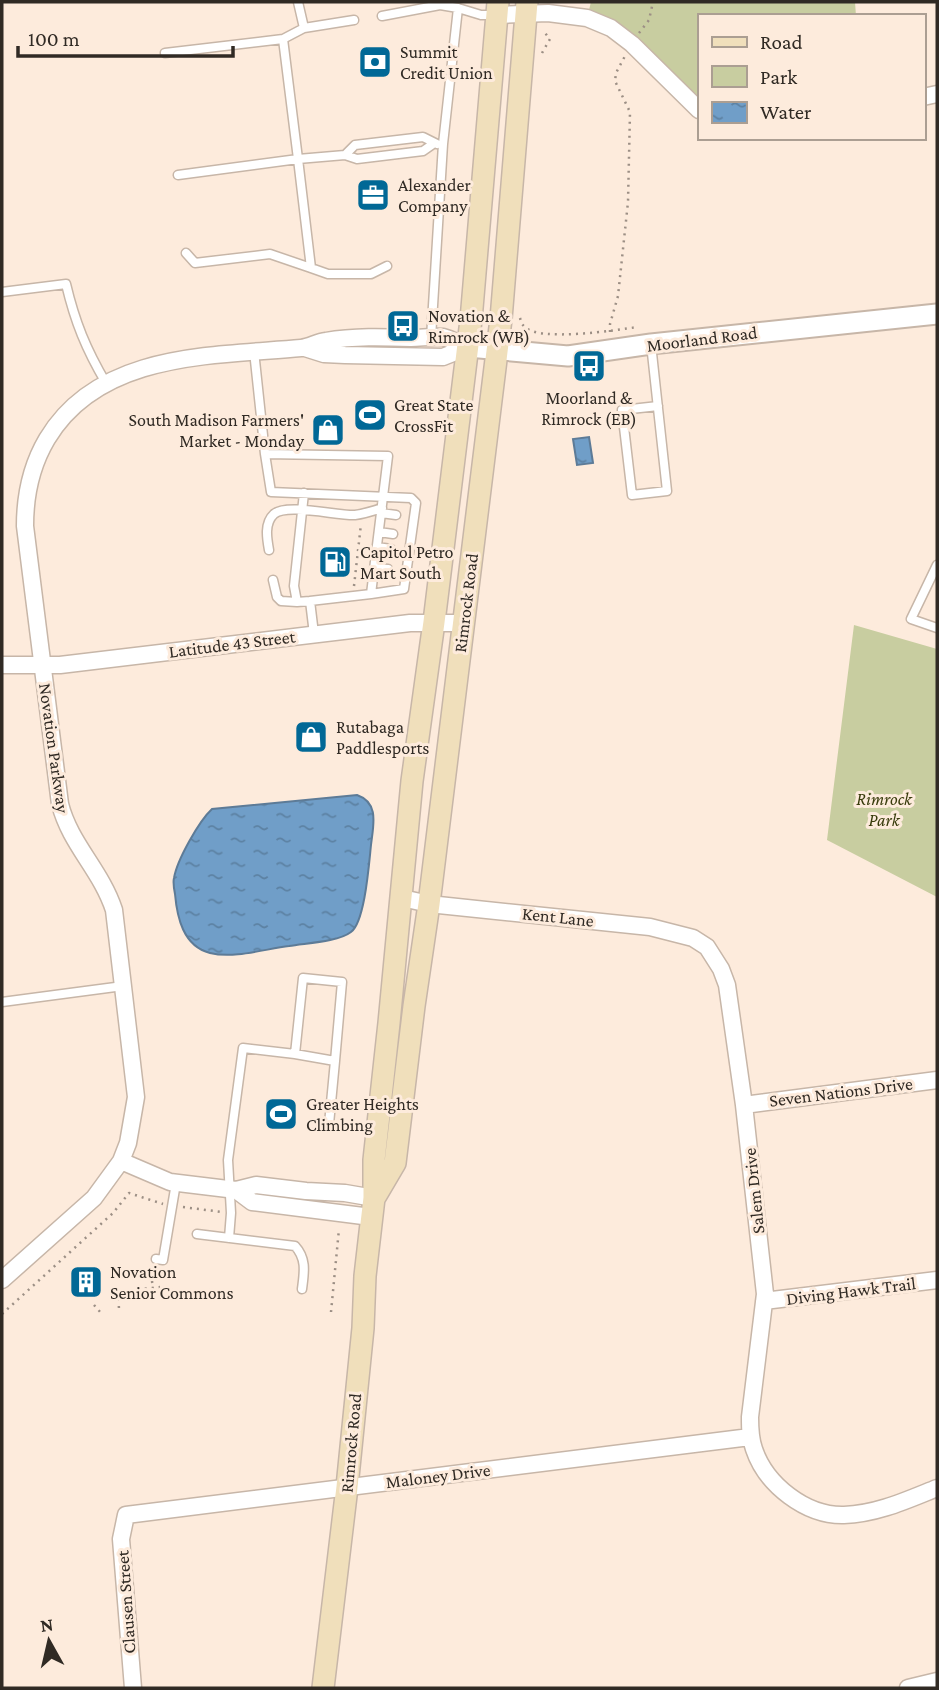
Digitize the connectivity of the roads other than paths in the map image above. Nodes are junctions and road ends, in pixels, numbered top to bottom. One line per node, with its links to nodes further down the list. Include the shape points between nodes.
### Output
1 (298, 2): 8 (lane)
2 (441, 3): 3 (lane); 6 (lane)
3 (458, 8): 4 (lane, via 481,15); 13 (lane)
4 (498, 8): 5 (street); 24 (main road, Rimrock Road)
5 (527, 8): 11 (street, via 587,18 611,28); 26 (main road, Rimrock Road)
6 (382, 16)
7 (354, 20): 8 (lane)
8 (304, 28): 9 (lane)
9 (283, 39): 10 (lane); 15 (lane)
10 (165, 53)
11 (698, 109)
12 (433, 144): 13 (lane); 14 (lane, via 423,151 357,159); 14 (lane, via 424,137 355,145)
13 (443, 144): 22 (lane)
14 (345, 155): 15 (lane)
15 (298, 159): 16 (lane); 19 (lane)
16 (178, 175)
17 (186, 253): 19 (lane, via 195,263 270,254)
18 (387, 266): 19 (lane, via 371,274 328,274)
19 (311, 268)
20 (2, 292): 28 (lane, via 66,284 75,322)
21 (937, 314): 23 (street, Moorland Road)
22 (431, 338): 24 (street, Novation Parkway, via 444,337); 25 (street, Novation Parkway, via 357,337)
23 (651, 344): 26 (street, Moorland Road, via 568,356); 29 (lane)
24 (468, 347): 25 (street, Novation Parkway, via 443,357 324,354); 26 (street, Moorland Road); 48 (main road, Rimrock Road)
25 (305, 348): 27 (street, Novation Parkway)
26 (496, 349): 49 (main road, Rimrock Road)
27 (254, 351): 28 (street, Novation Parkway, via 144,367); 30 (lane)
28 (106, 383): 53 (street, Novation Parkway, via 71,408 54,429 38,457 27,494 26,538)
29 (658, 406): 29 (lane, via 667,491 632,495 622,410)
30 (265, 454): 31 (lane, via 271,492); 32 (lane, via 388,456)
31 (304, 493): 32 (lane); 33 (lane)
32 (383, 496): 34 (lane); 45 (lane, via 411,498 416,503 404,589)
33 (302, 510): 34 (lane, via 355,515); 40 (lane, via 273,514 267,530); 47 (lane, via 294,586)
34 (381, 511): 35 (lane); 36 (lane)
35 (396, 515)
36 (379, 532): 37 (lane); 38 (lane)
37 (393, 534)
38 (377, 547): 39 (lane); 42 (lane)
39 (391, 549)
40 (269, 550)
41 (937, 565): 50 (lane, via 911,619)
42 (374, 568): 43 (lane); 45 (lane)
43 (388, 569)
44 (273, 580): 47 (lane, via 276,597)
45 (371, 594): 46 (lane)
46 (310, 601): 47 (lane); 51 (lane)
47 (297, 602)
48 (434, 622): 49 (street, Latitude 43 Street); 51 (street, Latitude 43 Street); 54 (main road, Rimrock Road, via 412,781)
49 (463, 623): 55 (main road, Rimrock Road)
50 (937, 628)
51 (314, 635): 53 (street, Latitude 43 Street)
52 (2, 665): 53 (street, Latitude 43 Street)
53 (42, 666): 57 (street, Novation Parkway, via 60,804 69,831 107,889)
54 (402, 898): 55 (street, Kent Lane); 67 (main road, Rimrock Road)
55 (429, 904): 56 (street, Kent Lane, via 650,927 693,938); 67 (main road, Rimrock Road, via 395,1163)
56 (710, 950): 62 (street, Salem Drive, via 727,985)
57 (123, 986): 58 (lane); 64 (street, Novation Parkway, via 136,1097 134,1121)
58 (2, 1002)
59 (295, 1054): 60 (lane); 60 (lane, via 303,978 342,982); 66 (lane, via 243,1048 228,1160)
60 (335, 1061): 63 (lane)
61 (937, 1080): 62 (street, Seven Nations Drive)
62 (744, 1105): 74 (street, Salem Drive)
63 (330, 1124)
64 (121, 1161): 65 (street); 71 (street, Novation Parkway, via 94,1198)
65 (176, 1183): 66 (street); 70 (lane, via 163,1260)
66 (234, 1190): 67 (street, via 256,1185 345,1193); 69 (lane)
67 (373, 1208): 76 (main road, Rimrock Road)
68 (197, 1234): 69 (lane)
69 (229, 1238): 73 (lane, via 295,1246 303,1258)
70 (156, 1259)
71 (2, 1280)
72 (937, 1280): 74 (street, Diving Hawk Trail)
73 (302, 1289)
74 (764, 1301): 75 (street, Salem Drive)
75 (750, 1437): 76 (street, Maloney Drive); 77 (street, via 779,1488 818,1511 863,1513)
76 (347, 1487): 78 (street, Maloney Drive); 81 (main road, Rimrock Road)
77 (937, 1488)
78 (126, 1515): 80 (street, Clausen Street, via 121,1539)
79 (937, 1681): 82 (street)
80 (133, 1688)
81 (323, 1688)
82 (908, 1688)

